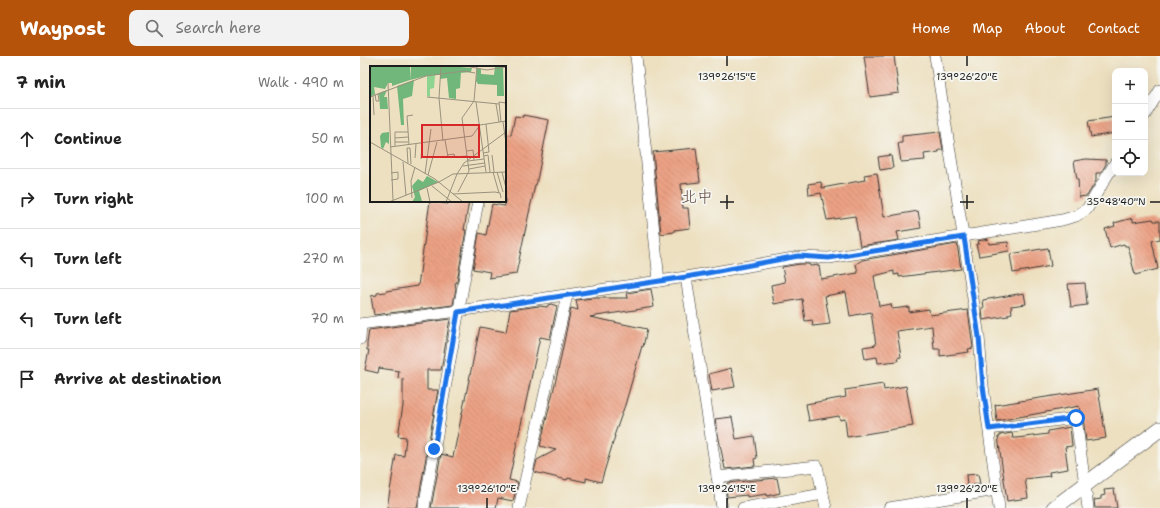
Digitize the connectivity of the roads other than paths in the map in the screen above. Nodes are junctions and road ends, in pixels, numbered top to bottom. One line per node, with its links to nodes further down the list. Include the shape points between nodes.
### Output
1 (636, 56): 9 (street)
2 (935, 56): 7 (street)
3 (1160, 90): 4 (street)
4 (1148, 110)
5 (1112, 168): 7 (street, via 1087,209 1076,216)
6 (478, 202): 11 (street)
7 (964, 237): 8 (street, via 829,258 798,256); 14 (street)
8 (686, 277): 9 (street); 16 (street)
9 (659, 281): 10 (street)
10 (567, 295): 11 (street); 21 (street)
11 (458, 312): 12 (street); 20 (street)
12 (361, 324): 13 (street)
13 (360, 339)
14 (989, 429): 17 (street, via 1076,418); 18 (street)
15 (1160, 429): 17 (street)
16 (717, 477): 19 (street, via 817,466); 22 (street)
17 (1085, 484): 27 (street); 28 (street)
18 (996, 490): 25 (street); 26 (street)
19 (823, 494): 23 (street); 24 (street)
20 (424, 508)
21 (519, 508)
22 (722, 508)
23 (742, 508)
24 (826, 508)
25 (889, 508)
26 (999, 508)
27 (1054, 508)
28 (1088, 508)

